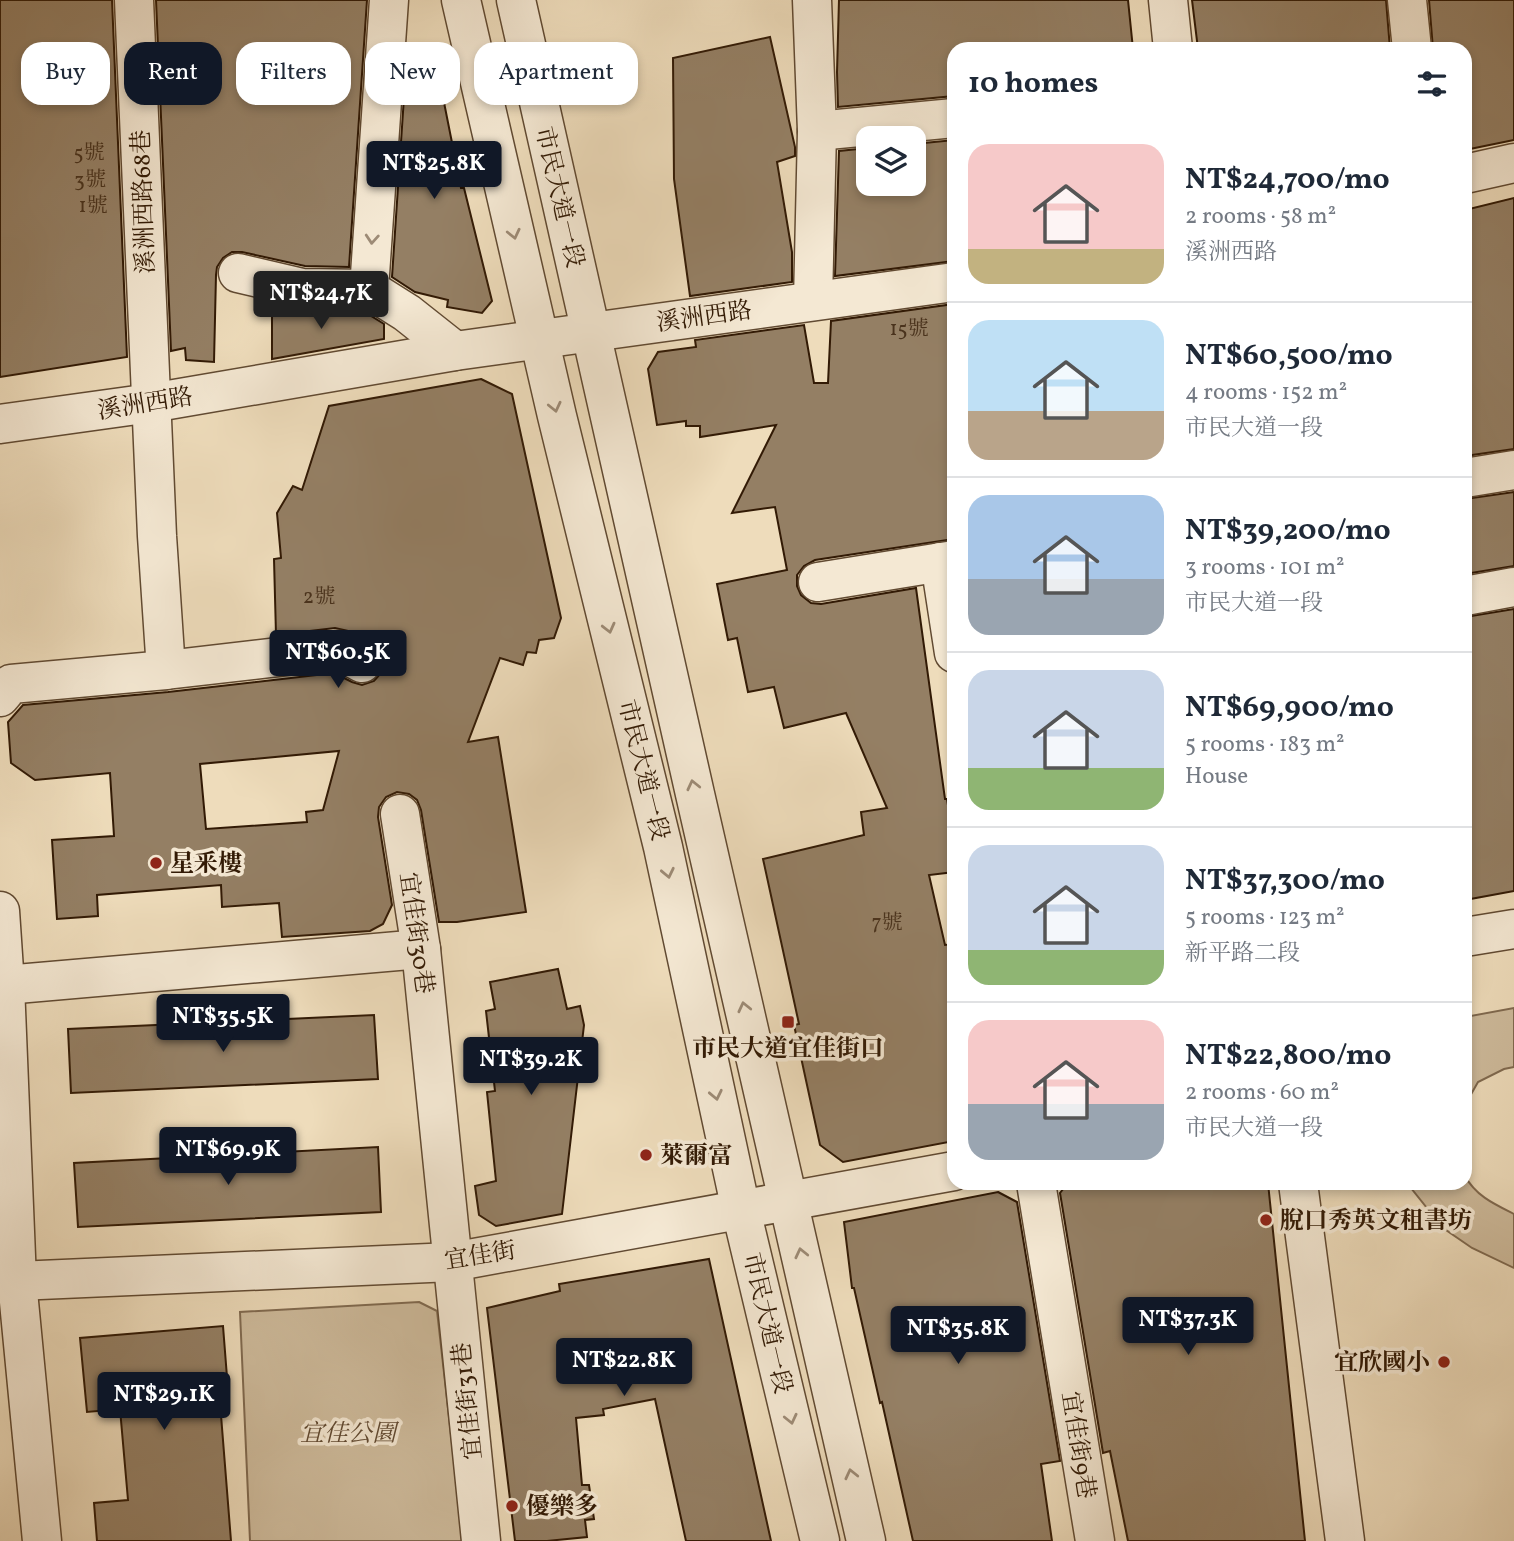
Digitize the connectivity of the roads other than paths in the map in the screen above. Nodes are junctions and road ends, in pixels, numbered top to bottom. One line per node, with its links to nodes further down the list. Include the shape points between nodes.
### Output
1 (134, 0): 21 (street, 溪洲西路68巷)
2 (389, 0): 16 (street, one-way to 16)
3 (461, 0): 19 (street, 市民大道一段, one-way to 19)
4 (516, 0): 18 (street, 市民大道一段)
5 (812, 0): 11 (street)
6 (1168, 0): 8 (street)
7 (1407, 0): 9 (street)
8 (1172, 42)
9 (1411, 42)
10 (947, 119): 11 (street)
11 (817, 131): 17 (street)
12 (1514, 163): 13 (street)
13 (1472, 172)
14 (239, 273): 16 (street, via 302,288)
15 (947, 283): 17 (street, 溪洲西路)
16 (369, 289): 20 (street)
17 (813, 301): 18 (street, 溪洲西路)
18 (590, 332): 19 (street, 溪洲西路); 41 (street, 市民大道一段, one-way to 18)
19 (540, 341): 20 (street, 溪洲西路); 42 (street, 市民大道一段, one-way to 42, via 663,847)
20 (455, 351): 21 (street, 溪洲西路)
21 (151, 403): 22 (street, 溪洲西路); 30 (street, 溪洲西路68巷)
22 (0, 424)
23 (1514, 470): 24 (street)
24 (1472, 477)
25 (947, 561): 26 (street)
26 (818, 582)
27 (1514, 587): 28 (street)
28 (1472, 595)
29 (362, 663): 30 (street, via 338,650)
30 (166, 670): 31 (street, via 11,684)
31 (0, 696)
32 (400, 814): 36 (street, 宜佳街30巷)
33 (0, 911): 37 (street)
34 (1514, 929): 35 (street)
35 (1472, 936)
36 (421, 950): 37 (street); 43 (street, 宜佳街30巷)
37 (5, 985): 44 (street)
38 (947, 1172): 41 (street, 宜佳街)
39 (1037, 1190): 49 (street, 宜佳街9巷)
40 (1299, 1190): 50 (street)
41 (789, 1201): 42 (street, 宜佳街); 48 (street, 市民大道一段, one-way to 41)
42 (741, 1210): 43 (street, 宜佳街); 47 (street, 市民大道一段, one-way to 47)
43 (452, 1262): 44 (street, 宜佳街); 46 (street, 宜佳街31巷)
44 (9, 1280): 45 (street)
45 (42, 1541)
46 (481, 1541)
47 (820, 1541)
48 (866, 1541)
49 (1095, 1541)
50 (1345, 1541)

